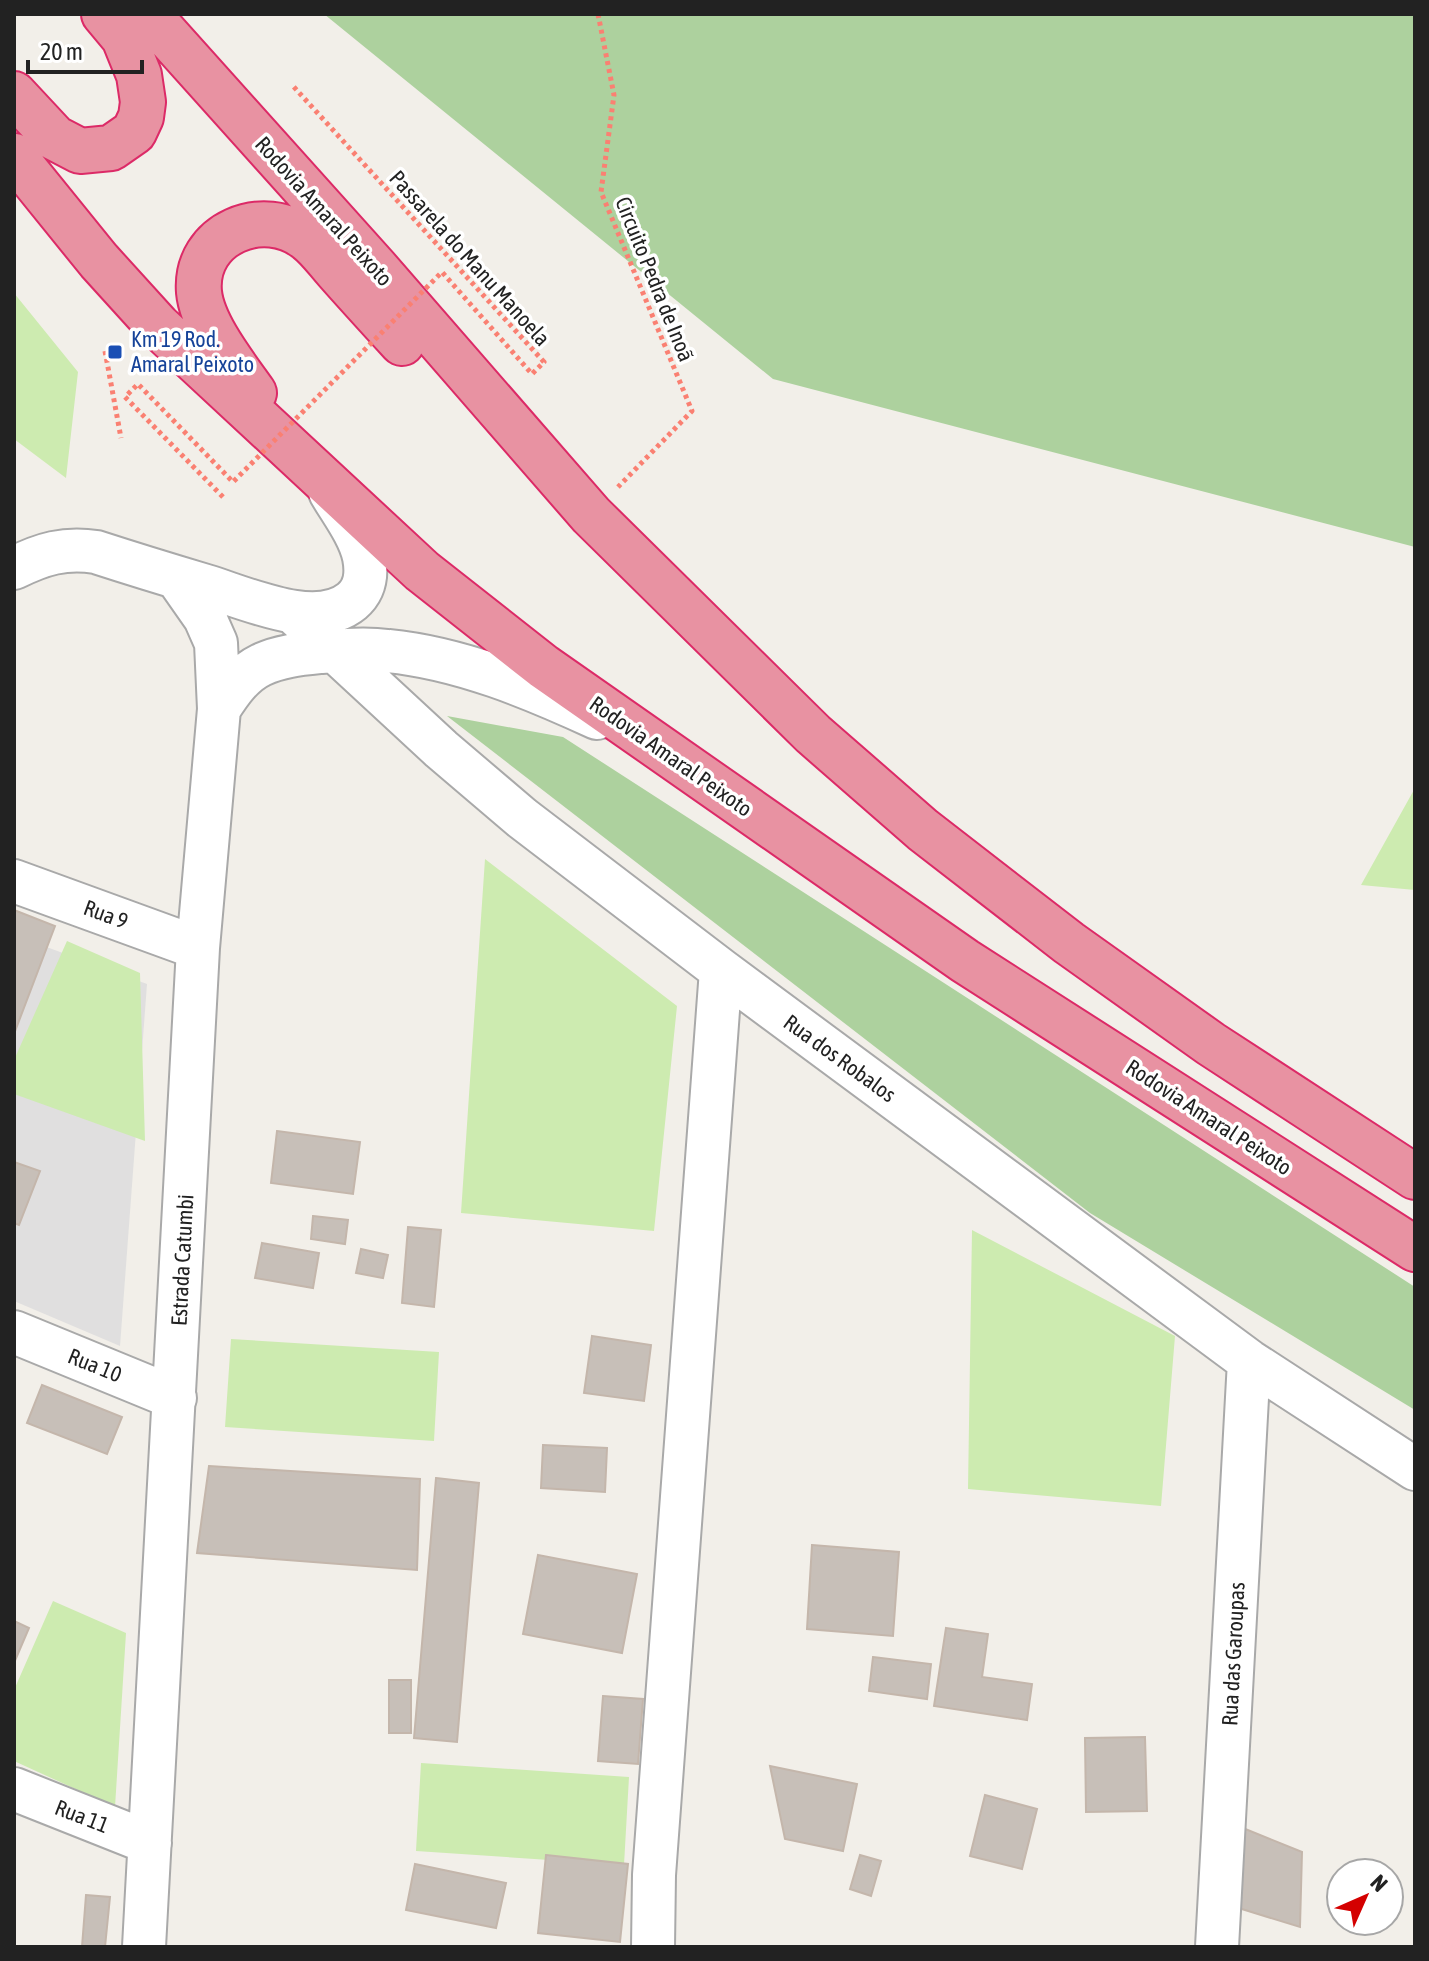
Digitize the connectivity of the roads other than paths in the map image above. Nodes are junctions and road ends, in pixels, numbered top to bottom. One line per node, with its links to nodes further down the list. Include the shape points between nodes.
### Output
1 (104, 14): 3 (highway, via 124,38 139,75 143,102 134,132 111,148 80,151 55,138)
2 (148, 14): 9 (highway, Rodovia Amaral Peixoto, via 591,515)
3 (14, 94)
4 (14, 156): 5 (highway, Rodovia Amaral Peixoto, via 158,326)
5 (316, 474): 8 (street, via 363,552 366,570 363,587 343,608); 9 (highway, via 234,366 207,319 199,292 205,256 237,228 269,224 306,238 619,580); 12 (highway, Rodovia Amaral Peixoto, via 422,571)
6 (14, 568): 7 (street, via 74,549)
7 (177, 578): 8 (street); 11 (street, Estrada Catumbi, via 216,643)
8 (293, 612): 10 (street, Rua dos Robalos)
9 (692, 616): 16 (highway, Rodovia Amaral Peixoto, via 813,734 923,830 1211,1044)
10 (333, 651): 11 (street, via 261,665 234,686); 12 (street, via 390,651 463,667 557,700); 15 (street, Rua dos Robalos, via 522,818)
11 (219, 709): 14 (street, Estrada Catumbi)
12 (649, 742): 17 (highway, Rodovia Amaral Peixoto, via 965,961)
13 (14, 881): 14 (street, Rua 9)
14 (198, 948): 20 (street, Estrada Catumbi)
15 (721, 970): 19 (street, Rua dos Robalos); 25 (street, via 654,1875)
16 (1415, 1177)
17 (1415, 1249)
18 (14, 1332): 20 (street, Rua 10)
19 (1249, 1361): 21 (street, Rua dos Robalos); 26 (street, Rua das Garoupas)
20 (175, 1398): 23 (street, Estrada Catumbi)
21 (1415, 1469)
22 (14, 1789): 23 (street, Rua 11)
23 (150, 1843): 24 (street, Estrada Catumbi)
24 (144, 1947)
25 (653, 1947)
26 (1221, 1947)

